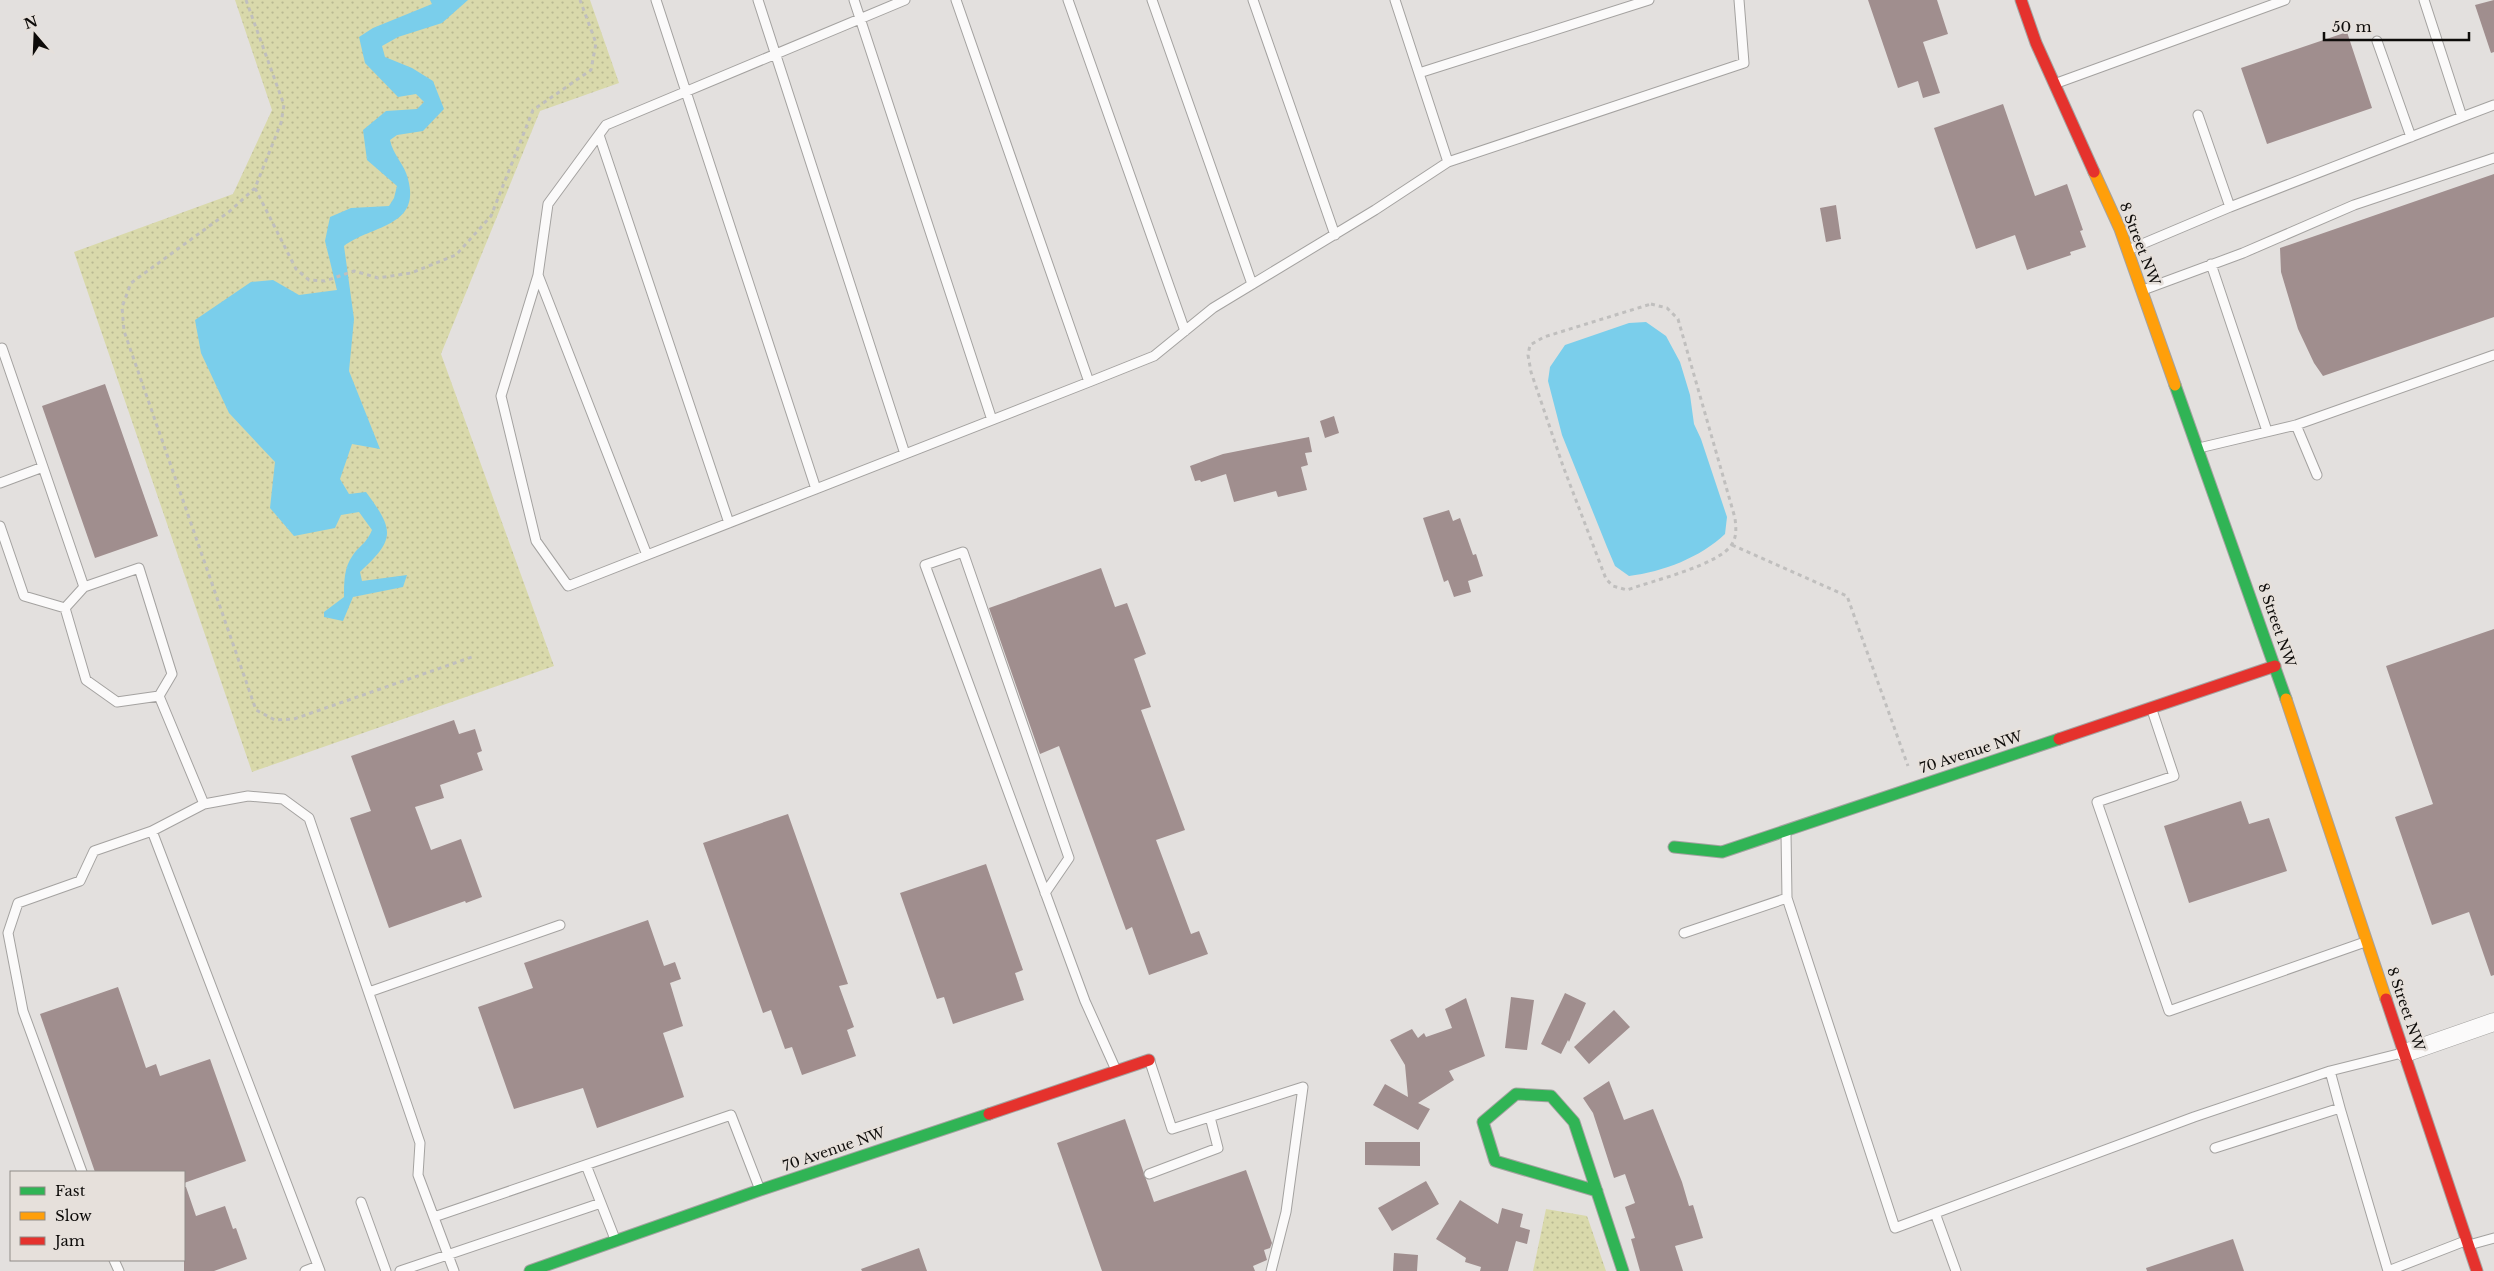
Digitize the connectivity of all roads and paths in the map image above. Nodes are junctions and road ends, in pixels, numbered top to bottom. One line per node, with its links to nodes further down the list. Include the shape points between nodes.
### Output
1 (246, 0): 30 (path, via 284,105 281,123)
2 (580, 0): 30 (path, via 596,43 591,70 533,110 490,216 456,255 411,273 378,278 354,271 325,281 309,280 296,269)
3 (656, 0): 22 (lane)
4 (758, 0): 19 (lane)
5 (854, 0): 17 (lane)
6 (905, 0): 17 (lane)
7 (956, 0): 41 (lane)
8 (1068, 0): 38 (lane)
9 (1152, 0): 36 (lane)
10 (1253, 0): 32 (lane)
11 (1395, 0): 20 (lane)
12 (1649, 0): 20 (lane)
13 (1739, 0): 29 (lane, via 1744,63)
14 (2021, 0): 21 (street, 8 Street NW)
15 (2285, 0): 21 (lane)
16 (2424, 0): 25 (lane)
17 (860, 19): 19 (lane); 42 (lane)
18 (2377, 41): 27 (lane)
19 (777, 54): 22 (lane); 46 (lane)
20 (1419, 73): 29 (lane)
21 (2054, 84): 33 (street, 8 Street NW)
22 (686, 92): 26 (lane, via 606,125); 50 (lane)
23 (2494, 105): 25 (lane)
24 (2198, 115): 31 (lane)
25 (2462, 117): 27 (lane)
26 (599, 135): 35 (lane, via 548,204); 51 (lane)
27 (2411, 137): 31 (lane)
28 (2494, 158): 34 (lane, via 2354,205)
29 (1448, 162): 32 (lane)
30 (255, 188): 57 (path, via 230,212 131,283 122,307 124,331 256,710 275,720 294,719)
31 (2230, 207): 33 (lane)
32 (1335, 235): 36 (lane)
33 (2128, 250): 37 (street, 8 Street NW)
34 (2212, 264): 37 (lane); 44 (lane)
35 (538, 275): 54 (lane); 54 (lane, via 502,396 536,541 568,586)
36 (1252, 284): 38 (lane)
37 (2142, 290): 45 (street, 8 Street NW)
38 (1185, 330): 41 (lane, via 1154,356)
39 (2, 348): 47 (lane)
40 (2494, 355): 43 (lane)
41 (1089, 382): 42 (lane)
42 (992, 420): 46 (lane)
43 (2296, 425): 44 (lane); 48 (lane)
44 (2267, 431): 45 (lane)
45 (2198, 448): 58 (street, 8 Street NW)
46 (905, 454): 50 (lane)
47 (42, 468): 49 (lane); 55 (lane)
48 (2317, 475)
49 (0, 484)
50 (816, 489): 51 (lane)
51 (729, 523): 54 (lane)
52 (0, 526): 56 (lane, via 24,596)
53 (1732, 545): 53 (path, via 1715,560 1627,590 1606,579 1531,372 1530,345 1544,337 1651,304 1666,308 1678,319 1736,518 1737,534); 61 (path, via 1847,596)
54 (647, 555)
55 (84, 587): 56 (lane); 59 (lane, via 139,568 172,674)
56 (65, 608): 59 (lane, via 86,680 117,702)
57 (472, 657)
58 (2275, 666): 60 (street, 70 Avenue NW); 70 (street, 8 Street NW)
59 (159, 696): 62 (lane)
60 (2152, 707): 61 (street, 70 Avenue NW); 70 (lane, via 2174,776 2097,802 2169,1011)
61 (1915, 786): 63 (street, 70 Avenue NW)
62 (204, 804): 64 (lane); 71 (lane, via 248,796 282,799 309,818)
63 (1786, 830): 65 (street, 70 Avenue NW, via 1722,852); 67 (lane)
64 (152, 831): 81 (lane, via 94,851 80,881 18,903 8,933 23,1011); 93 (lane)
65 (1674, 847)
66 (1046, 893): 66 (lane, via 1069,858 963,552 925,565); 75 (lane, via 1085,1001)
67 (1786, 898): 69 (lane); 87 (lane, via 1895,1228)
68 (560, 925): 71 (lane)
69 (1684, 933)
70 (2367, 941): 73 (street, 8 Street NW)
71 (369, 992): 88 (lane, via 420,1143 418,1175)
72 (2494, 1022): 73 (street)
73 (2405, 1052): 76 (lane); 91 (street, 8 Street NW)
74 (1149, 1060): 75 (street, 70 Avenue NW); 78 (lane, via 1172,1129)
75 (1116, 1070): 83 (street, 70 Avenue NW)
76 (2330, 1071): 77 (lane); 87 (lane, via 2194,1117)
77 (2340, 1108): 79 (lane); 102 (lane)
78 (1210, 1117): 82 (lane, via 1218,1148); 99 (lane, via 1302,1087 1286,1212)
79 (2215, 1148)
80 (586, 1165): 83 (lane, via 731,1115); 86 (lane); 88 (lane)
81 (82, 1171)
82 (1149, 1174)
83 (760, 1190): 90 (street, 70 Avenue NW)
84 (1597, 1191): 84 (street, via 1574,1122 1551,1096 1516,1094 1483,1122 1495,1161); 100 (street)
85 (361, 1202): 95 (lane)
86 (601, 1203): 90 (lane); 92 (lane)
87 (1935, 1213): 101 (lane)
88 (434, 1217): 92 (lane)
89 (2494, 1238): 91 (lane)
90 (616, 1240): 98 (street, 70 Avenue NW)
91 (2468, 1243): 102 (lane); 103 (street, 8 Street NW)
92 (448, 1255): 96 (lane); 97 (lane)
93 (319, 1269): 94 (lane)
94 (305, 1271)
95 (386, 1271)
96 (400, 1271)
97 (454, 1271)
98 (530, 1271)
99 (1271, 1271)
100 (1623, 1271)
101 (1956, 1271)
102 (2388, 1271)
103 (2476, 1271)

